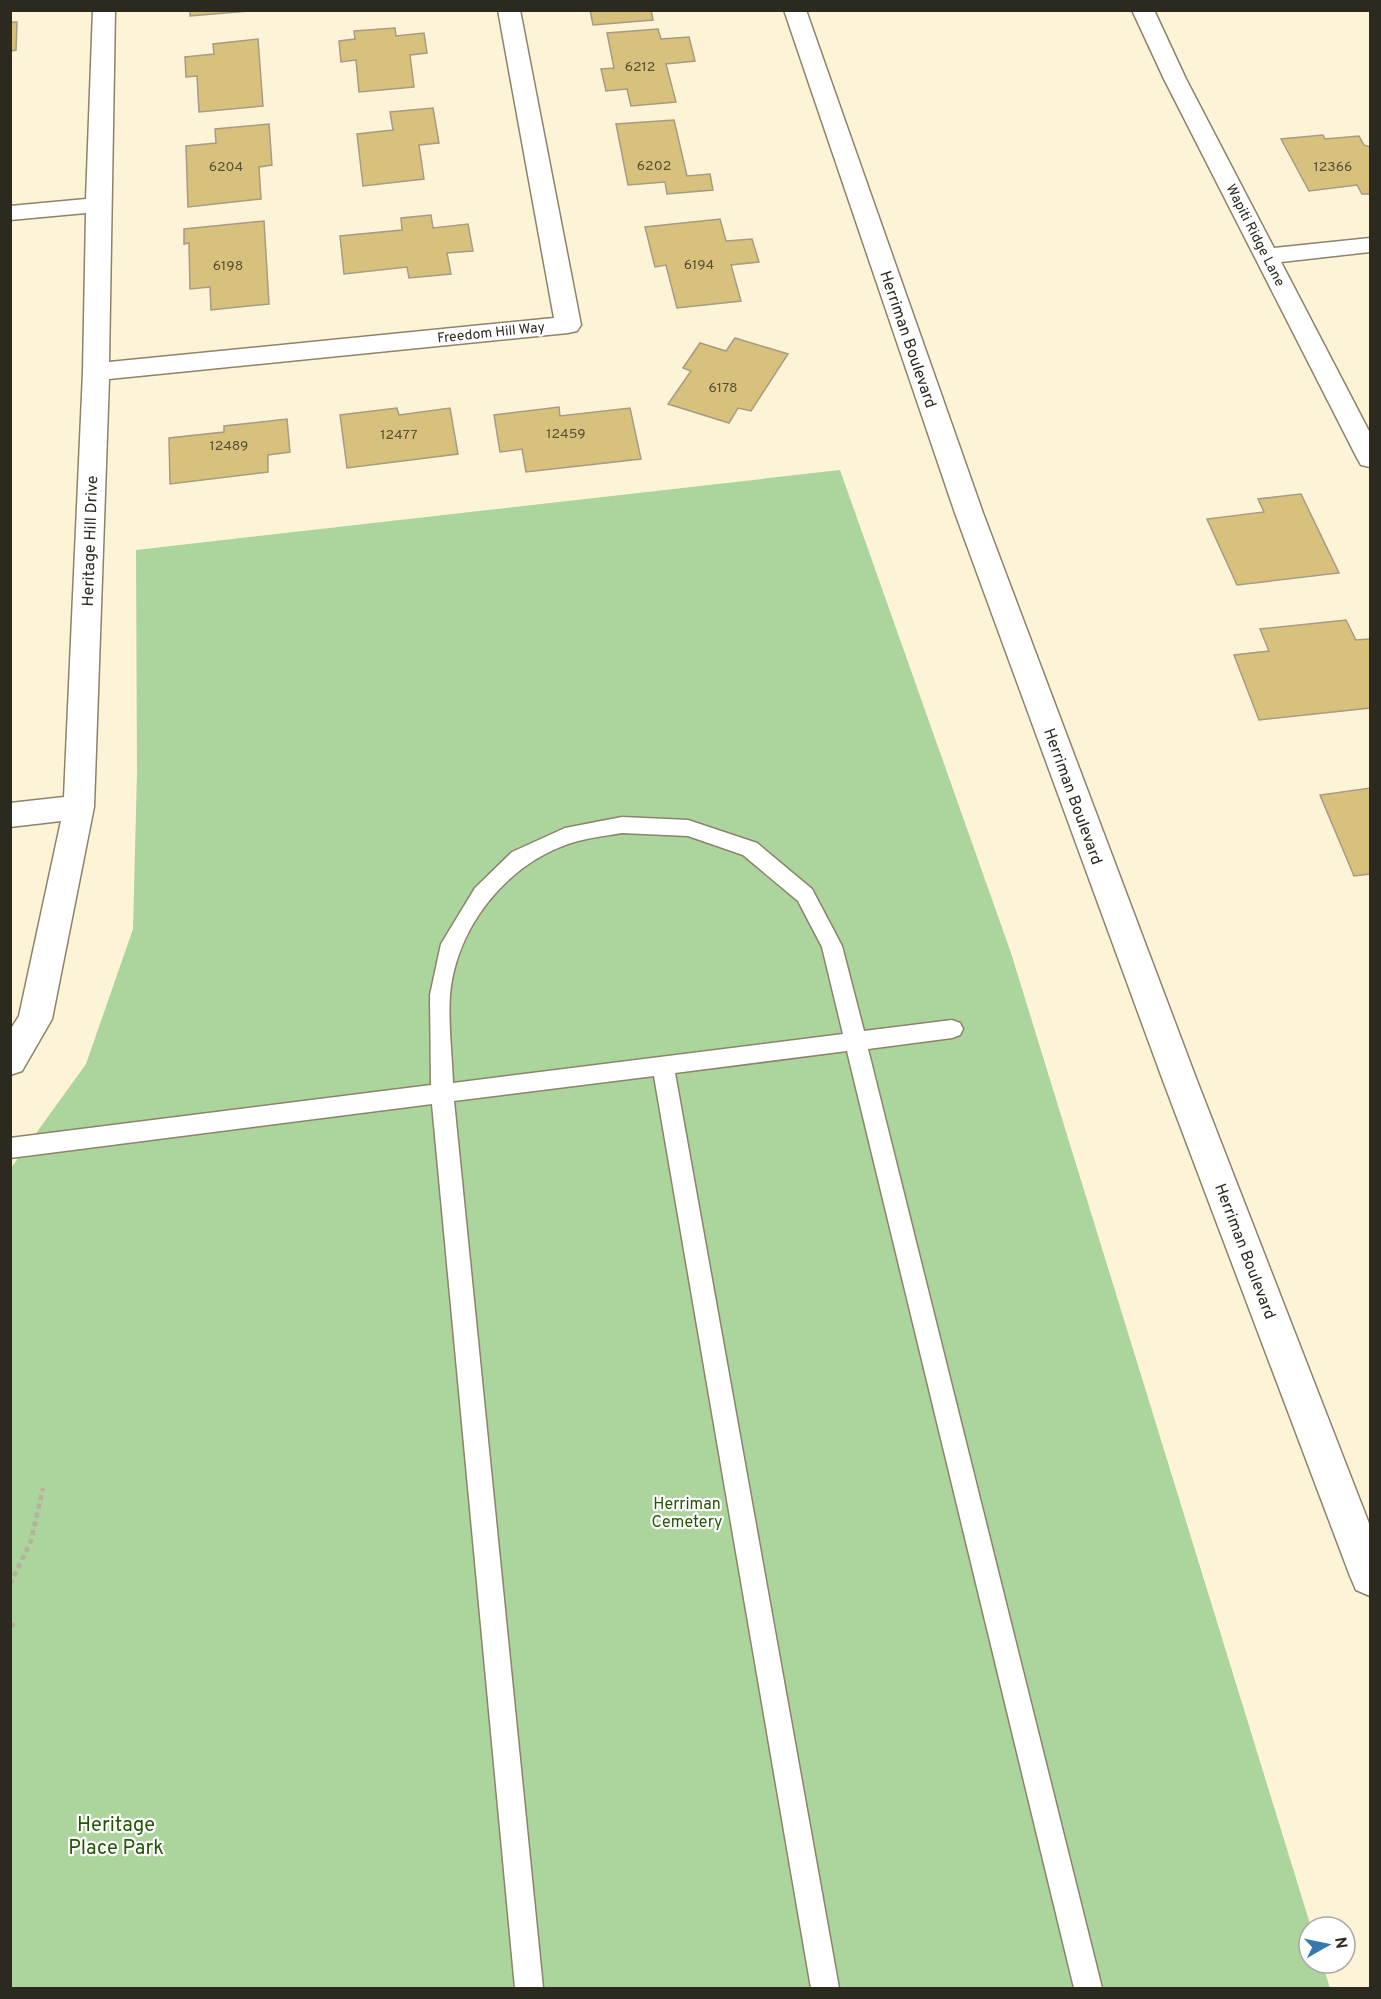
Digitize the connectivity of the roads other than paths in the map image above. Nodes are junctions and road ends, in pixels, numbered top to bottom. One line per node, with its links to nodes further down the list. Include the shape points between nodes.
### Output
1 (104, 10): 5 (street, Heritage Hill Drive)
2 (509, 10): 9 (street, Freedom Hill Way, via 568,325)
3 (795, 10): 19 (street, Herriman Boulevard, via 969,513 1179,1078)
4 (1143, 10): 8 (street, Wapiti Ridge Lane)
5 (98, 205): 6 (street); 9 (street, Heritage Hill Drive)
6 (10, 213)
7 (1371, 245): 8 (street)
8 (1267, 256): 10 (street, Wapiti Ridge Lane)
9 (96, 372): 11 (street, Heritage Hill Drive)
10 (1371, 458)
11 (78, 807): 12 (street); 15 (street, Heritage Hill Drive, via 35,1019)
12 (10, 815)
13 (952, 1029): 14 (lane)
14 (856, 1042): 16 (lane); 17 (lane, via 832,946 805,895 750,849 688,828 622,825 565,836 519,858 482,894 451,944 440,995); 22 (lane)
15 (10, 1061)
16 (663, 1066): 17 (lane); 21 (lane)
17 (442, 1093): 18 (lane); 20 (lane)
18 (10, 1148)
19 (1371, 1576)
20 (529, 1989)
21 (825, 1989)
22 (1088, 1989)

